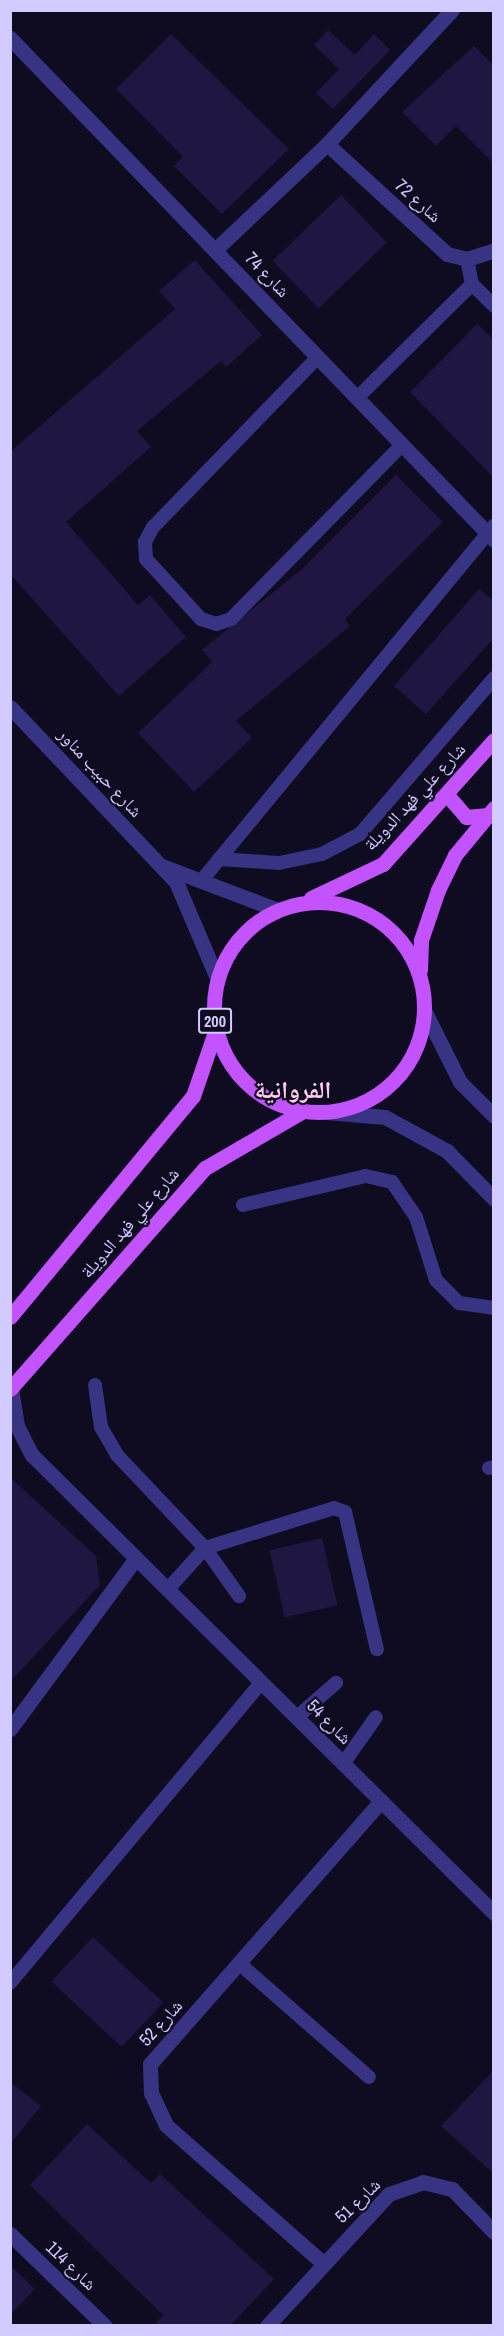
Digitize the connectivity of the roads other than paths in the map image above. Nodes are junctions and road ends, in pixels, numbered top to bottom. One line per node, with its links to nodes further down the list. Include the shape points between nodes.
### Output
1 (452, 10): 3 (street)
2 (10, 38): 4 (street, شارع 74)
3 (327, 144): 4 (street); 6 (street, شارع 72, via 447,254)
4 (216, 249): 9 (street, شارع 74)
5 (494, 249): 6 (street)
6 (467, 259): 7 (lane)
7 (472, 284): 8 (lane); 10 (lane)
8 (494, 306)
9 (318, 357): 10 (street, شارع 74); 11 (lane, via 153,527 146,542 146,559 201,619 216,624 231,619)
10 (357, 398): 11 (street, شارع 74)
11 (402, 444): 12 (street, شارع 74)
12 (492, 533): 18 (lane)
13 (494, 678): 18 (lane, via 360,834 322,854 279,863)
14 (10, 707): 19 (street, شارع حبيب مناور)
15 (494, 740): 16 (main road, شارع علي فهد الدويلة / 200)
16 (448, 796): 17 (main road, via 466,817); 21 (main road, شارع علي فهد الدويلة / 200, via 383,864)
17 (491, 811): 23 (main road, 200, via 455,855 427,915)
18 (219, 859): 20 (lane)
19 (161, 866): 20 (street, شارع حبيب مناور); 24 (street, شارع حبيب مناور, via 190,909)
20 (202, 880): 22 (street, شارع حبيب مناور)
21 (296, 904): 22 (main road, 200); 23 (main road, 200, via 327,901 357,908 398,938)
22 (278, 910): 24 (main road, 200, via 240,937)
23 (420, 973): 25 (main road, 200)
24 (217, 978): 26 (main road, 200)
25 (425, 1012): 28 (main road, 200, via 421,1037 395,1081 359,1104); 29 (street, via 460,1082)
26 (216, 1029): 27 (main road, 200, via 227,1058 246,1083 272,1101); 33 (main road, شارع علي فهد الدويلة / 200, via 193,1096)
27 (303, 1111): 28 (main road, 200); 35 (main road, شارع علي فهد الدويلة, via 205,1168)
28 (326, 1112): 30 (street, via 385,1117 447,1151)
29 (494, 1116)
30 (494, 1199)
31 (243, 1204): 32 (lane, via 366,1176 392,1182 416,1217 436,1280 459,1303)
32 (494, 1308)
33 (10, 1317)
34 (95, 1385): 36 (lane, via 101,1427 117,1455)
35 (11, 1388): 37 (street, شارع 54, via 16,1426 32,1455)
36 (205, 1548): 38 (lane); 39 (lane); 40 (lane, via 324,1507 345,1512)
37 (136, 1558): 38 (street, شارع 54); 45 (street)
38 (168, 1589): 41 (street, شارع 54)
39 (239, 1596)
40 (377, 1649)
41 (261, 1683): 43 (street, شارع 54); 50 (lane)
42 (336, 1683): 43 (lane)
43 (297, 1718): 46 (street, شارع 54)
44 (376, 1718): 46 (lane)
45 (10, 1729)
46 (343, 1764): 47 (street, شارع 54)
47 (381, 1801): 48 (street, شارع 54); 49 (street, شارع 52)
48 (494, 1913)
49 (241, 1965): 51 (lane); 54 (street, شارع 52, via 150,2064 151,2093 166,2126)
50 (10, 1983)
51 (369, 2078)
52 (494, 2232): 54 (street, شارع 51, via 452,2189 423,2182 389,2194)
53 (10, 2234): 55 (street, شارع 114)
54 (324, 2265): 56 (street, شارع 51)
55 (105, 2325)
56 (267, 2325)

